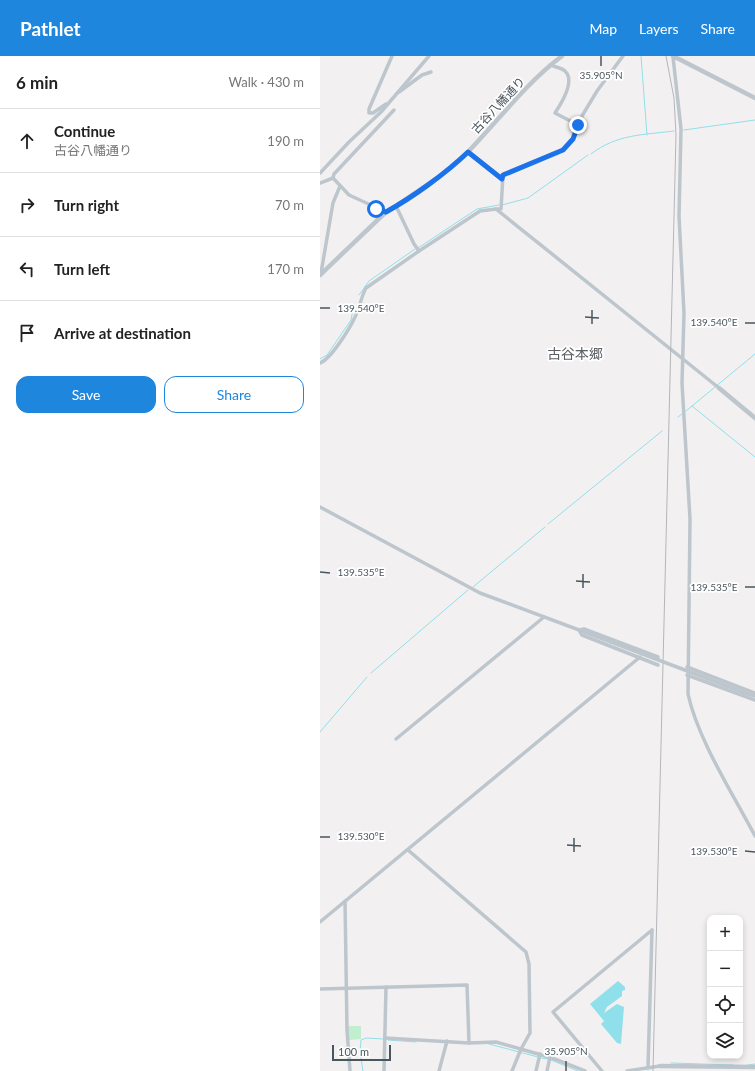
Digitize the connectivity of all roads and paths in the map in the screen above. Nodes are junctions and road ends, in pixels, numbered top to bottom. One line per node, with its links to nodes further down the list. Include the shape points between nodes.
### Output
1 (392, 56): 10 (street, via 369,113)
2 (429, 56): 8 (street)
3 (562, 56): 6 (street, 古谷八幡通り)
4 (622, 56): 12 (street, via 597,91)
5 (673, 56): 9 (street); 24 (street, via 681,129 679,216 684,313)
6 (550, 65): 12 (street, via 565,71 568,76 567,93 555,113); 13 (street, 古谷八幡通り)
7 (431, 72): 8 (street)
8 (398, 92): 10 (street)
9 (755, 98)
10 (390, 101): 14 (street)
11 (394, 110): 15 (street)
12 (578, 125): 16 (street, via 573,139 563,150 503,175)
13 (468, 152): 16 (street); 19 (street, 古谷八幡通り)
14 (320, 173)
15 (333, 178): 17 (street); 18 (street)
16 (502, 179): 20 (street, via 501,209)
17 (320, 183)
18 (340, 186): 21 (street, via 349,195); 23 (street, via 333,203)
19 (396, 206): 21 (street, 古谷八幡通り); 22 (street)
20 (496, 209): 22 (street, via 480,211); 24 (street)
21 (386, 212): 23 (street, 古谷八幡通り)
22 (419, 251): 25 (street, via 366,288 352,323 326,361)
23 (321, 274)
24 (683, 359): 26 (street); 34 (street, via 682,383 690,519)
25 (320, 362)
26 (719, 388): 27 (street)
27 (755, 418)
28 (320, 507): 29 (street, via 474,590)
29 (544, 617): 30 (street); 39 (street)
30 (579, 630): 31 (street, via 584,629); 32 (street, via 582,635); 37 (street, bridge)
31 (658, 657)
32 (640, 658): 33 (street); 41 (street)
33 (658, 665)
34 (687, 667): 35 (street); 36 (street)
35 (687, 674): 38 (street); 40 (street, via 691,709)
36 (755, 693)
37 (755, 696)
38 (755, 700)
39 (396, 739)
40 (755, 836)
41 (408, 850): 42 (street); 50 (street, via 529,957 531,1024 530,1033)
42 (345, 901): 43 (street); 44 (street)
43 (320, 922)
44 (347, 988): 45 (street); 46 (street); 57 (street)
45 (386, 988): 47 (street); 49 (street, via 467,985)
46 (320, 989)
47 (385, 1038): 48 (street); 58 (street)
48 (447, 1041): 49 (street); 59 (street)
49 (470, 1042): 50 (street, via 496,1042)
50 (521, 1050): 51 (street); 60 (street)
51 (540, 1054): 52 (street); 61 (street)
52 (550, 1057): 62 (street); 63 (street)
53 (660, 1066): 54 (street); 56 (street)
54 (648, 1067): 64 (street, via 652,930 554,1012); 65 (street)
55 (755, 1067): 56 (street)
56 (691, 1069)
57 (350, 1071)
58 (384, 1071)
59 (439, 1071)
60 (512, 1071)
61 (536, 1071)
62 (547, 1071)
63 (585, 1071)
64 (602, 1071)
65 (627, 1071)

